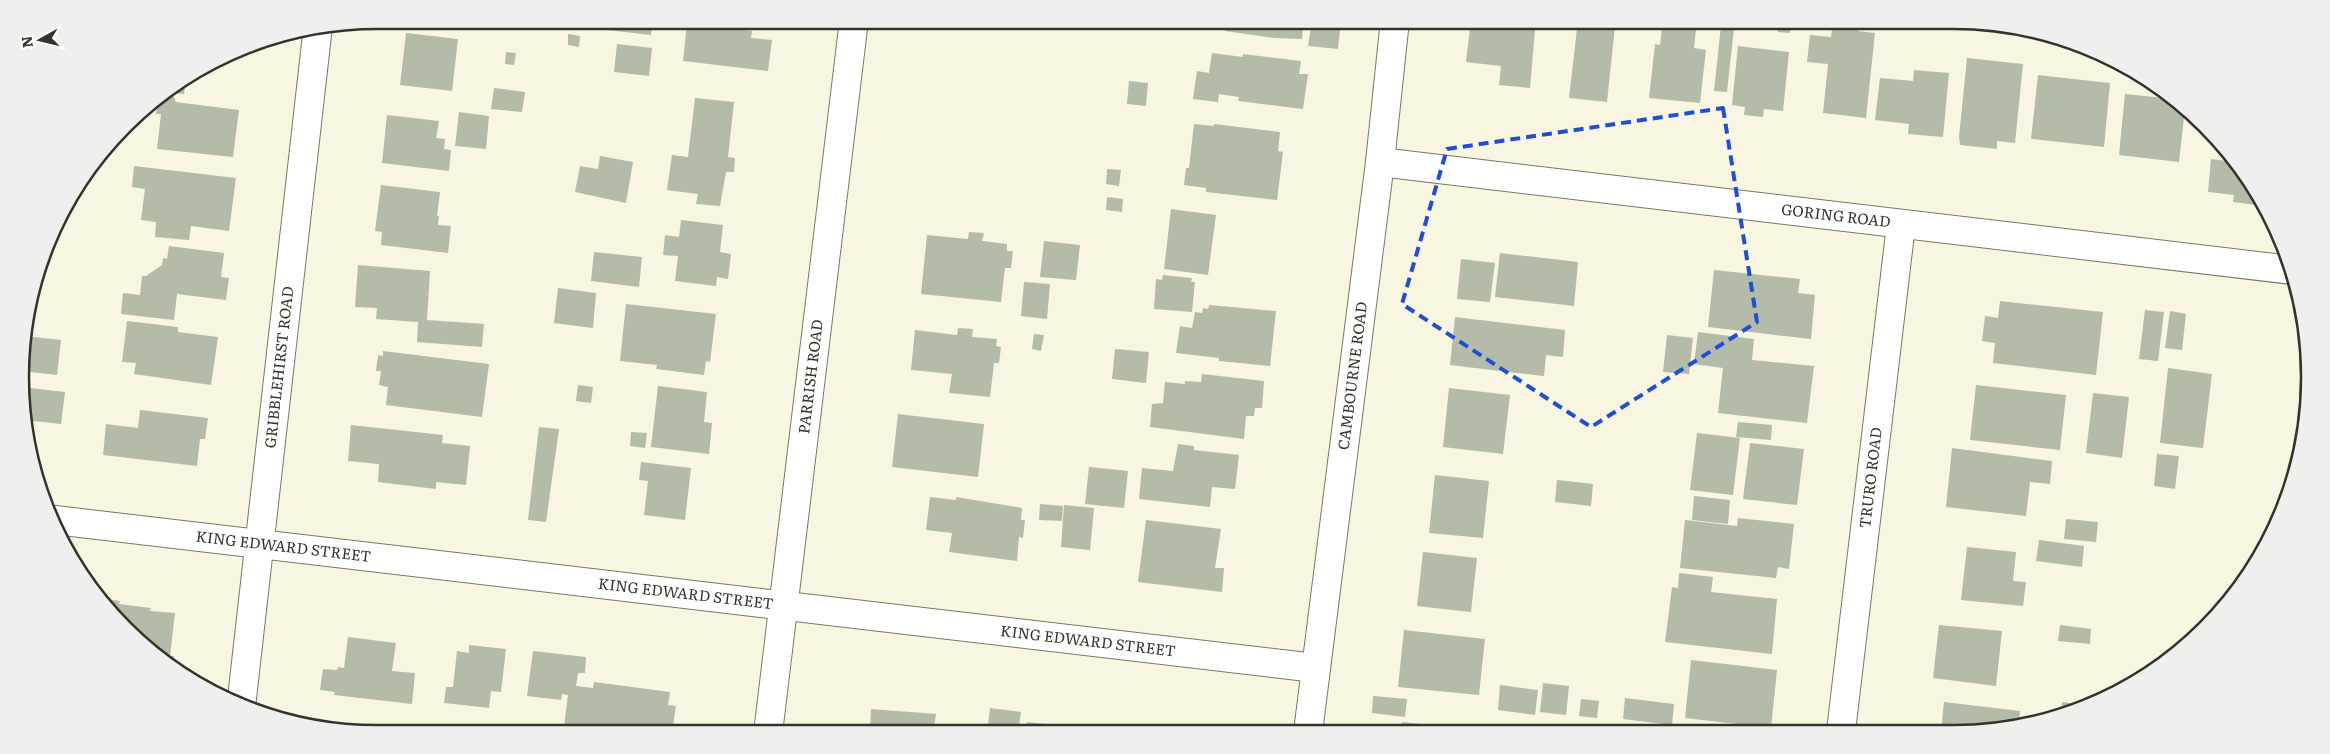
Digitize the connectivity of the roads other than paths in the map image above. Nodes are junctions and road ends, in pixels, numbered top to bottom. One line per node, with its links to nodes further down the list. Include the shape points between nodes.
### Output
1 (853, 29): 9 (street, PARRISH ROAD)
2 (1394, 29): 4 (street, CAMBOURNE ROAD)
3 (317, 34): 8 (street, GRIBBLEHIRST ROAD)
4 (1380, 162): 5 (street, GORING ROAD); 10 (street, CAMBOURNE ROAD)
5 (1902, 225): 6 (street, GORING ROAD); 14 (street, TRURO ROAD)
6 (2284, 269)
7 (60, 521): 8 (street, KING EDWARD STREET)
8 (259, 544): 9 (street, KING EDWARD STREET); 11 (street, GRIBBLEHIRST ROAD)
9 (782, 607): 10 (street, KING EDWARD STREET); 12 (street, PARRISH ROAD)
10 (1315, 668): 13 (street, CAMBOURNE ROAD)
11 (242, 698)
12 (769, 725)
13 (1309, 725)
14 (1842, 725)

